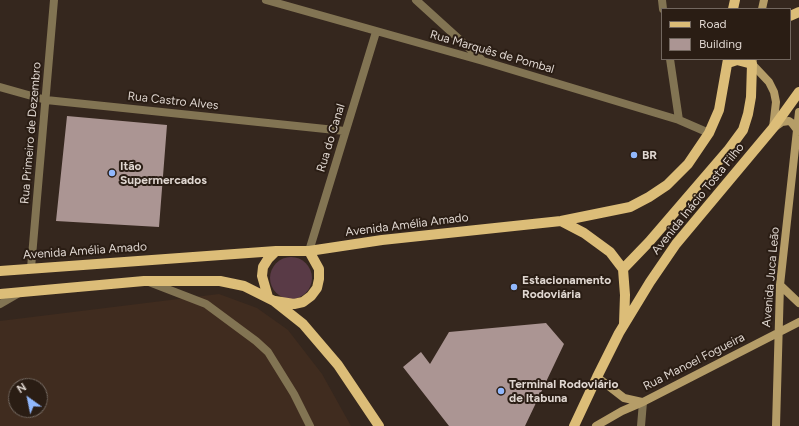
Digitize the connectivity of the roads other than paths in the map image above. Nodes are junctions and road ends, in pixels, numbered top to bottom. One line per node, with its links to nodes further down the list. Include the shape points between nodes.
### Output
1 (54, 0): 11 (street, Rua Primeiro de Dezembro)
2 (266, 0): 4 (street, Rua Marquês de Pombal)
3 (416, 0): 6 (street)
4 (376, 32): 6 (street, Rua Marquês de Pombal); 15 (street, Rua do Canal)
5 (670, 60): 13 (street)
6 (483, 61): 13 (street, Rua Marquês de Pombal)
7 (728, 61): 8 (main road); 17 (main road, Avenida Amélia Amado, via 718,110)
8 (752, 62): 14 (main road, via 774,92 776,102); 22 (main road, via 751,97 742,130 729,149)
9 (0, 87): 11 (street, Rua Castro Alves)
10 (799, 92): 14 (main road, Avenida Inácio Tosta Filho)
11 (46, 100): 15 (street, Rua Castro Alves); 21 (street, Rua Primeiro de Dezembro)
12 (799, 112): 16 (main road, Avenida Juca Leão)
13 (679, 120): 17 (street, Rua Marquês de Pombal)
14 (772, 128): 16 (main road, via 789,121); 32 (main road, Avenida Inácio Tosta Filho, via 676,244)
15 (346, 131): 20 (street, Rua do Canal)
16 (798, 131): 25 (main road, Avenida Juca Leão)
17 (710, 133): 18 (main road, Avenida Amélia Amado, via 688,164 667,185 649,197 630,207)
18 (562, 221): 20 (main road, Avenida Amélia Amado, via 382,240); 22 (main road, via 610,252)
19 (276, 251): 20 (main road, Avenida Amélia Amado); 21 (main road, Avenida Amélia Amado); 28 (main road, via 263,267 262,276)
20 (309, 251): 28 (main road, via 319,269 320,279 311,296 303,302 294,304 284,304)
21 (31, 268): 23 (main road, Avenida Amélia Amado)
22 (623, 269): 32 (main road)
23 (0, 271)
24 (144, 281): 26 (main road); 28 (main road, via 220,281 244,286); 36 (street, via 206,304 256,341 268,352)
25 (780, 285): 29 (main road); 33 (main road, Avenida Juca Leão)
26 (20, 292): 27 (main road); 30 (street)
27 (0, 294)
28 (271, 299): 37 (main road, via 303,324 338,365)
29 (799, 303)
30 (0, 304)
31 (799, 322): 33 (main road, Rua Manoel Fogueira)
32 (624, 326): 34 (main road, Avenida Inácio Tosta Filho)
33 (778, 332): 35 (main road, Rua Manoel Fogueira); 41 (main road, Avenida Juca Leão)
34 (597, 377): 35 (main road, Rua Manoel Fogueira, via 624,398); 38 (main road, Avenida Inácio Tosta Filho)
35 (643, 402): 39 (main road, Rua Manoel Fogueira); 40 (street)
36 (310, 426)
37 (379, 426)
38 (574, 426)
39 (596, 426)
40 (641, 426)
41 (776, 426)

